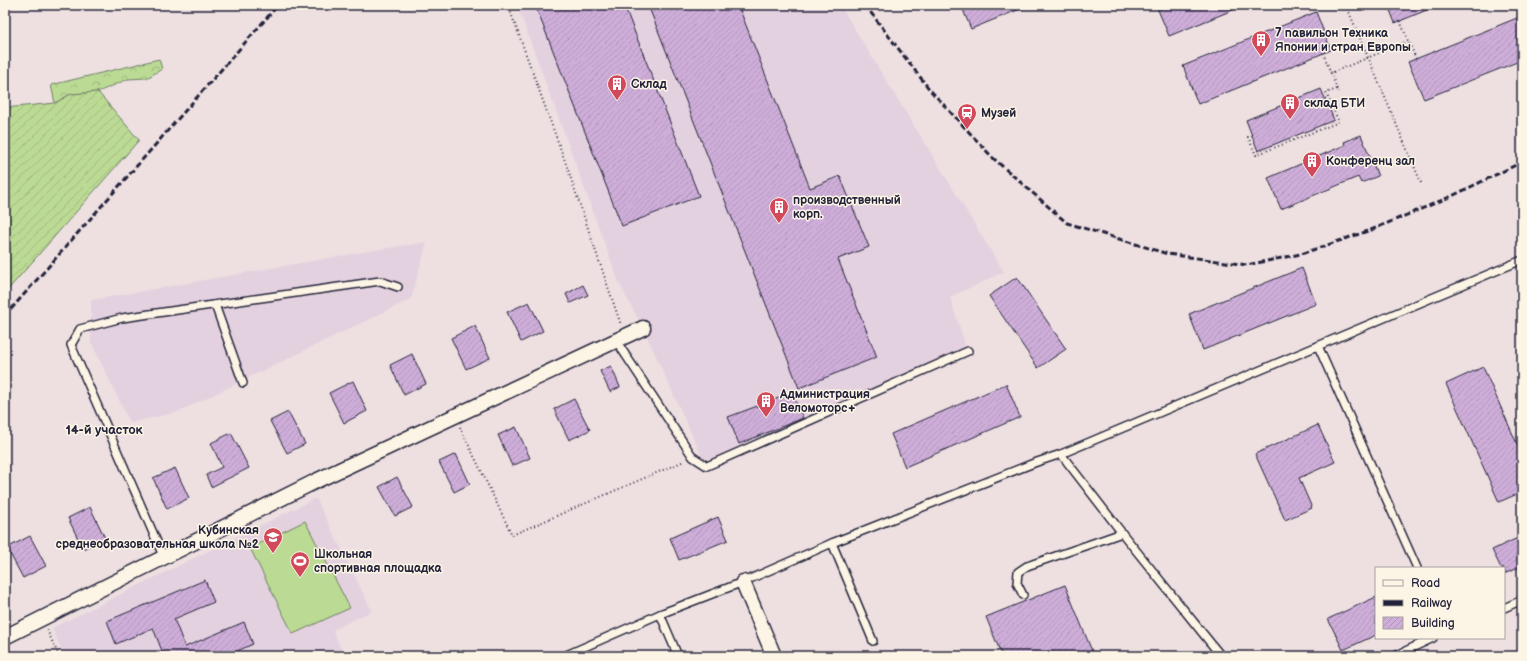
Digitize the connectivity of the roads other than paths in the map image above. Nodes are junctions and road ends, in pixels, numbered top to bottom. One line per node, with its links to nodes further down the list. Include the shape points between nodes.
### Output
1 (1522, 260): 6 (lane)
2 (398, 286): 3 (lane, via 380,281)
3 (215, 304): 8 (lane); 12 (lane, via 122,318 80,329 71,345)
4 (643, 328): 5 (street)
5 (621, 339): 7 (lane, via 694,457 707,466); 12 (street, via 318,480)
6 (1318, 346): 9 (lane); 13 (lane)
7 (968, 351)
8 (243, 383)
9 (1061, 454): 10 (lane); 11 (lane)
10 (1122, 533): 15 (lane, via 1027,566 1018,572 1017,583); 25 (lane)
11 (832, 543): 14 (lane); 21 (lane)
12 (164, 558): 19 (street)
13 (1417, 567)
14 (743, 582): 18 (lane); 24 (street)
15 (1023, 595)
16 (1522, 600): 17 (lane)
17 (1505, 608)
18 (660, 614): 22 (lane); 23 (lane)
19 (5, 637)
20 (1431, 639): 26 (lane)
21 (873, 641)
22 (564, 656)
23 (678, 656)
24 (774, 656)
25 (1221, 656)
26 (1395, 656)

